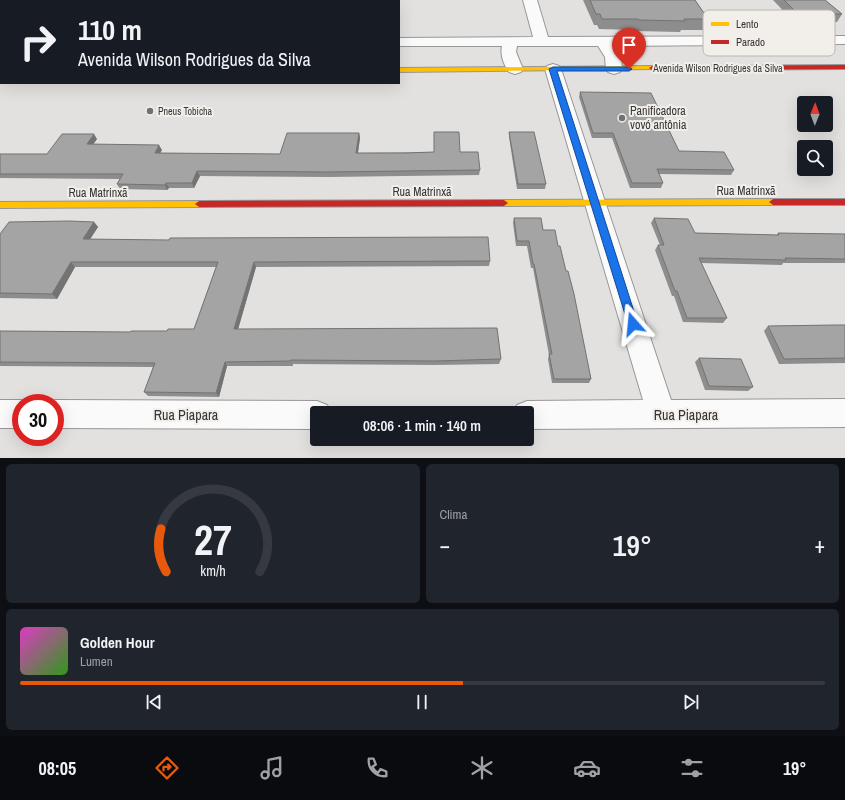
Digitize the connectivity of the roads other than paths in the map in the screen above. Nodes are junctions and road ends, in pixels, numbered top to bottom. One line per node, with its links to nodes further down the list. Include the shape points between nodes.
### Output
1 (530, 0): 7 (street)
2 (835, 40): 3 (street)
3 (845, 40)
4 (703, 41): 8 (street)
5 (400, 42): 6 (street)
6 (510, 42): 7 (street); 13 (street, via 508,52)
7 (542, 42): 8 (street)
8 (603, 42): 11 (street, via 613,57)
9 (845, 67): 11 (street, Avenida Wilson Rodrigues da Silva)
10 (553, 69): 11 (street, Avenida Wilson Rodrigues da Silva); 13 (street, Avenida Wilson Rodrigues da Silva); 15 (street)
11 (614, 69)
12 (400, 70): 13 (street, Avenida Wilson Rodrigues da Silva)
13 (515, 70)
14 (845, 202): 15 (street, Rua Matrinxã)
15 (595, 204): 16 (street, Rua Matrinxã); 23 (street)
16 (0, 205)
17 (845, 413): 23 (street, Rua Piapara)
18 (0, 414): 19 (street)
19 (12, 414)
20 (64, 414): 21 (street, Rua Piapara)
21 (310, 415)
22 (534, 415): 23 (street, Rua Piapara)
23 (662, 415)

